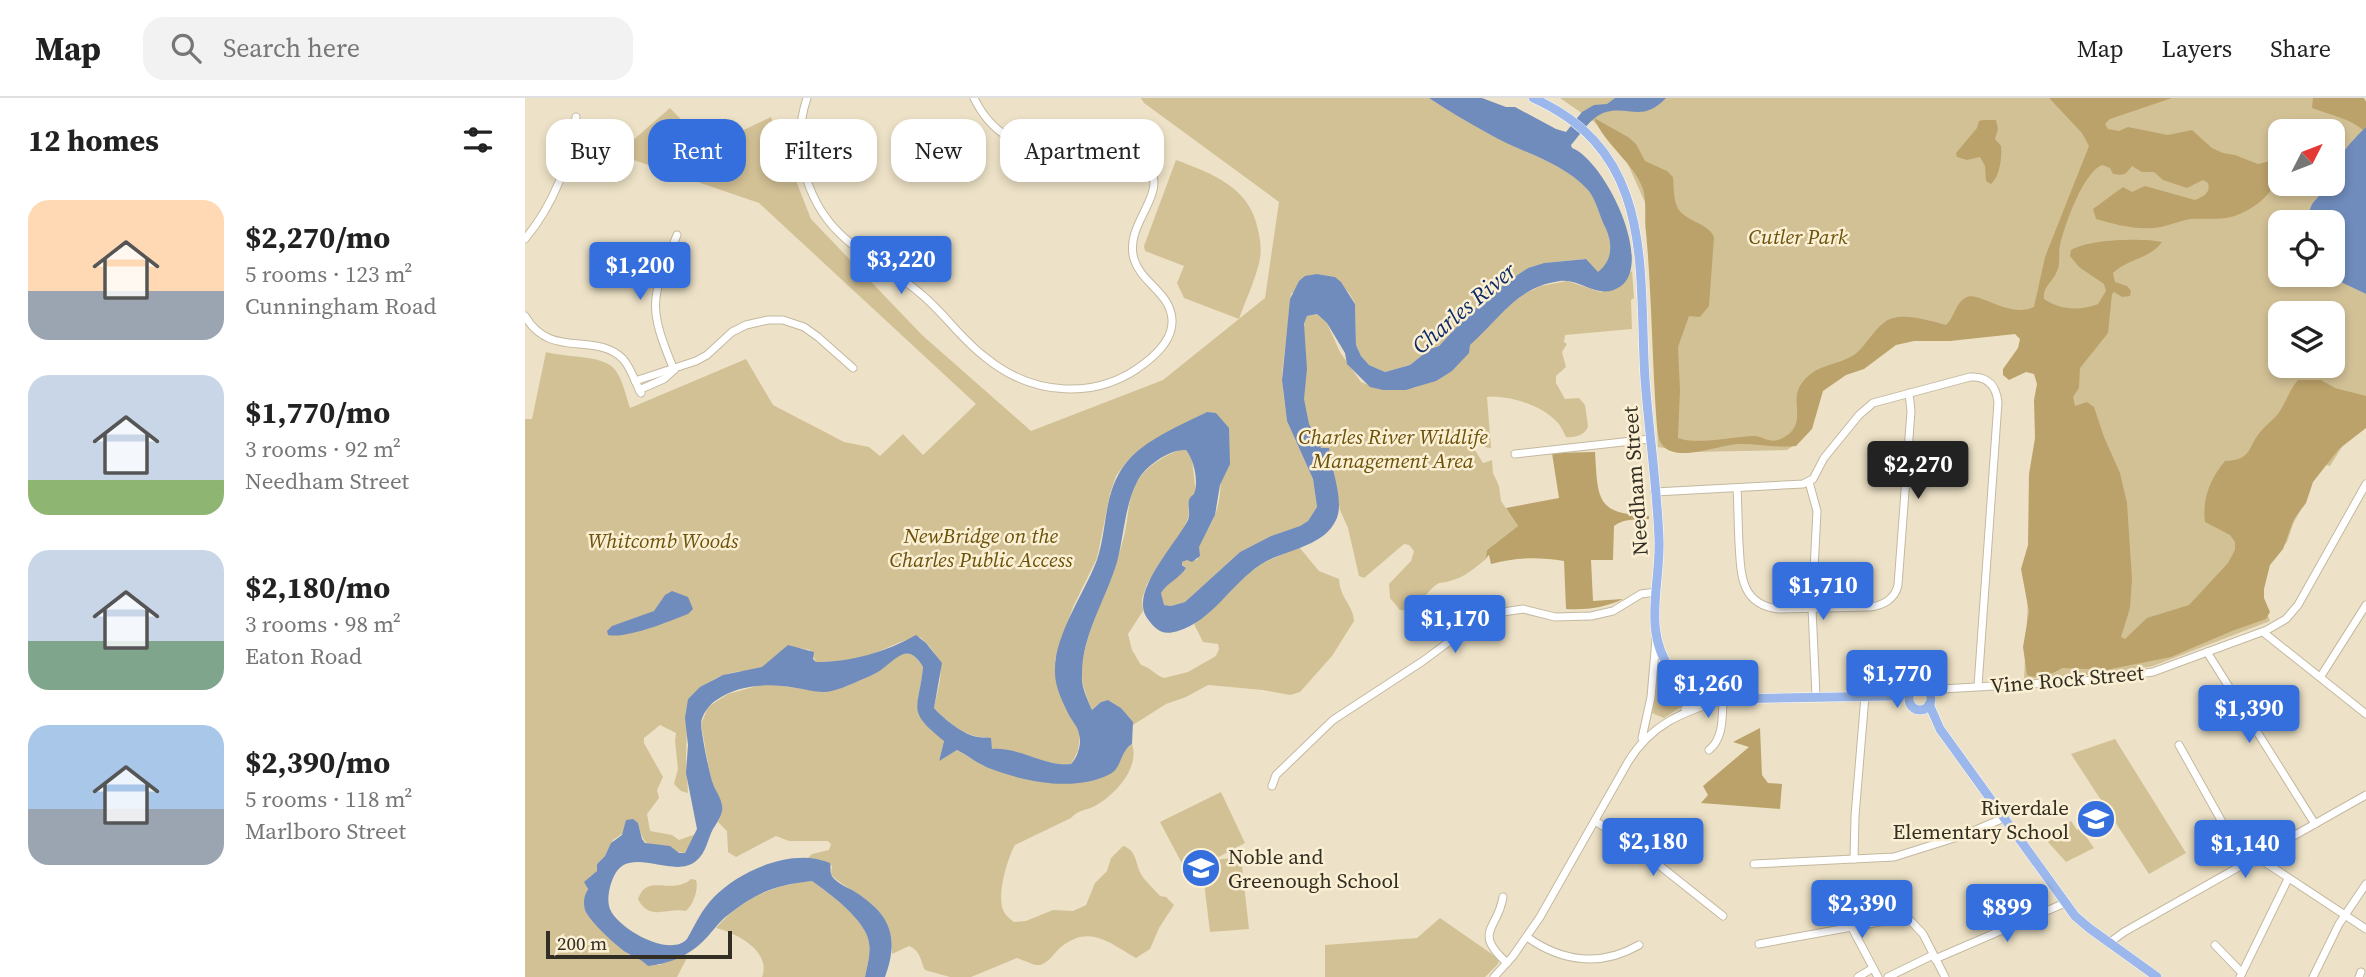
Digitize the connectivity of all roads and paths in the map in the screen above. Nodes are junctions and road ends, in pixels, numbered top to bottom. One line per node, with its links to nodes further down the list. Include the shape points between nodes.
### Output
1 (807, 98): 2 (street, via 800,136 804,170 822,212 847,241 916,289 982,355 1009,373 1067,390 1095,388 1126,376 1159,350 1172,324 1168,305 1140,272 1132,251 1135,231 1153,189 1149,165 1129,145 1106,136 1050,146 1014,141 992,126)
2 (974, 98)
3 (1533, 98): 12 (main road, Needham Street, via 1567,117 1603,152 1634,218)
4 (576, 117): 6 (street, via 562,175)
5 (677, 235): 9 (street, via 657,287 654,309)
6 (525, 239)
7 (525, 316): 10 (street, via 537,332 551,340 617,354)
8 (853, 368): 9 (street, via 809,330 773,319 735,330 703,357)
9 (674, 370): 10 (street); 10 (street, via 640,391)
10 (635, 381)
11 (1909, 393): 14 (street, via 1865,408); 20 (street, via 1896,592 1874,606); 25 (street, via 1979,377 1992,384 1998,398)
12 (1650, 439): 13 (street); 17 (main road, Needham Street)
13 (1515, 454)
14 (1809, 482): 16 (street); 20 (street, via 1817,511)
15 (2366, 484): 21 (street, Vine Rock Street, via 2298,605 2283,621)
16 (1737, 488): 17 (street); 20 (street, via 1741,573 1749,594 1774,609)
17 (1655, 492): 18 (main road, Needham Street, via 1660,543)
18 (1656, 592): 22 (main road, Needham Street); 40 (street, via 1591,616 1555,617 1517,609 1484,617 1333,720 1276,775)
19 (2366, 606): 24 (street)
20 (1812, 608): 28 (street)
21 (2263, 632): 23 (street, Vine Rock Street); 24 (street)
22 (1656, 639): 26 (main road, Needham Street, via 1675,675); 37 (street, via 1650,706)
23 (2207, 652): 25 (street, Vine Rock Street, via 2141,675); 44 (street)
24 (2321, 676): 34 (street)
25 (1978, 686): 27 (street, Vine Rock Street)
26 (1702, 695): 31 (main road, Needham Street); 35 (street)
27 (1925, 695): 30 (main road, Needham Street); 32 (main road, via 1910,694); 33 (main road, via 1925,709); 36 (main road)
28 (1816, 696): 29 (main road, Needham Street); 31 (main road, Needham Street)
29 (1865, 696): 30 (main road, Needham Street); 46 (street)
30 (1892, 696): 32 (main road, Needham Street)
31 (1723, 699): 35 (street); 39 (street, via 1720,735)
32 (1910, 703): 33 (main road, Needham Street)
33 (1919, 710): 36 (main road)
34 (2366, 714)
35 (1677, 716): 37 (street)
36 (1940, 729): 42 (main road)
37 (1640, 743): 43 (street)
38 (2179, 745): 47 (street)
39 (1709, 750)
40 (1272, 786)
41 (2366, 795): 44 (street)
42 (2004, 818): 46 (street, via 1894,857); 52 (main road)
43 (1595, 821): 54 (street, via 1640,850); 57 (street)
44 (2315, 824): 45 (street)
45 (2257, 856): 47 (street); 49 (street)
46 (1854, 859): 48 (street)
47 (2245, 863): 58 (street)
48 (1753, 864)
49 (2288, 879): 53 (street); 65 (street)
50 (2366, 884): 53 (street)
51 (1503, 897): 63 (street, via 1489,936)
52 (2065, 903): 58 (main road); 62 (street)
53 (2345, 915): 56 (street); 72 (street)
54 (1723, 916)
55 (1852, 928): 59 (street); 62 (street, via 1907,917 1923,934); 64 (street)
56 (2366, 929)
57 (1527, 937): 60 (street, via 1577,959 1616,954); 63 (street)
58 (2109, 943): 71 (main road)
59 (1759, 944)
60 (1639, 945)
61 (2215, 946): 65 (street)
62 (1934, 957): 69 (street); 70 (street)
63 (1507, 963): 66 (street)
64 (1873, 968): 67 (street); 68 (street)
65 (2241, 975)
66 (1494, 977)
67 (1858, 977)
68 (1878, 977)
69 (1888, 977)
70 (1945, 977)
71 (2157, 977)
72 (2313, 977)

